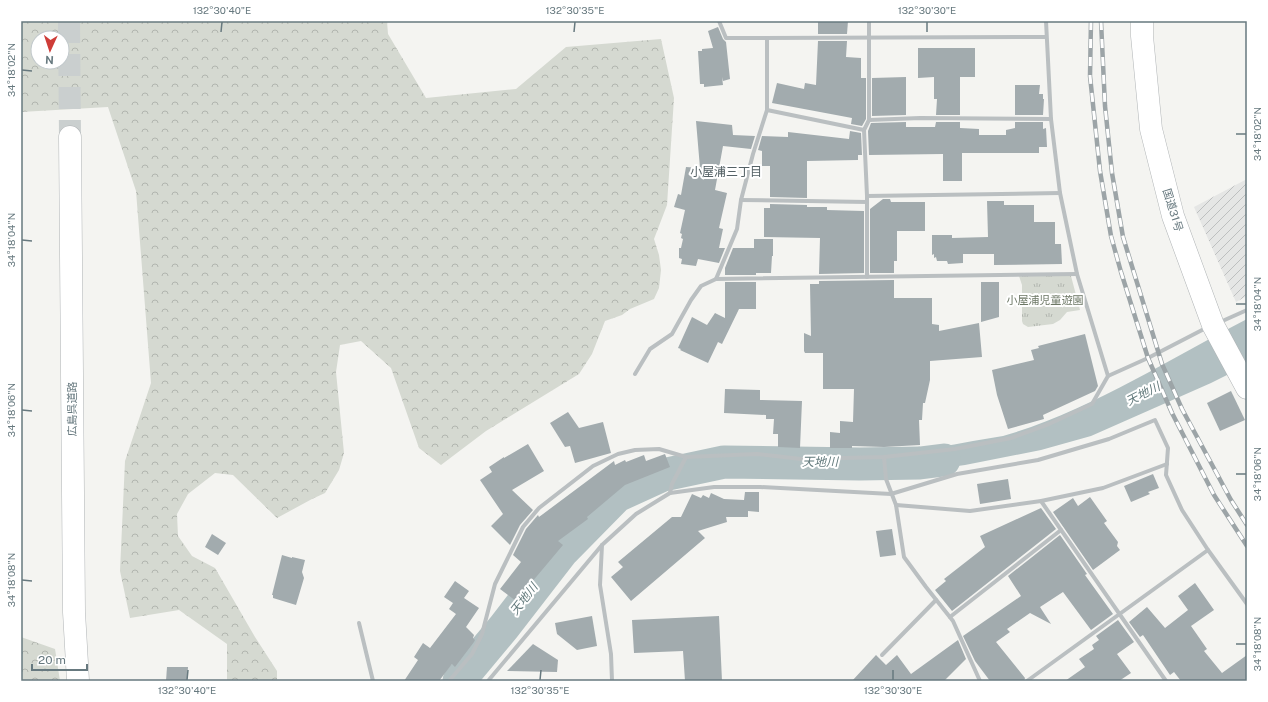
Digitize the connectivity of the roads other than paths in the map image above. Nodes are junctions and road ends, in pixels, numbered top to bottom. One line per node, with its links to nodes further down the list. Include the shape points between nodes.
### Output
1 (719, 21): 6 (street, via 726,38)
2 (869, 21): 7 (street)
3 (1046, 21): 5 (street)
4 (1142, 21): 21 (highway, 国道31号, via 1151,129 1172,216)
5 (1046, 37): 7 (street); 9 (street)
6 (767, 38): 7 (street); 8 (street)
7 (870, 38): 10 (street)
8 (767, 110): 11 (street); 15 (street)
9 (1051, 119): 10 (street); 13 (street)
10 (869, 120): 11 (street)
11 (864, 130): 14 (street)
12 (70, 137): 41 (highway, 広島呉道路, via 74,612)
13 (1060, 193): 14 (street); 17 (street)
14 (867, 196): 16 (street)
15 (741, 200): 16 (street); 19 (street, via 736,229)
16 (867, 202): 18 (street)
17 (1077, 274): 18 (street); 23 (street)
18 (867, 277): 19 (street)
19 (716, 279): 22 (street, via 701,286 672,334 650,349)
20 (1247, 310): 21 (street)
21 (1215, 327): 23 (street); 24 (highway, 国道31号)
22 (635, 374)
23 (1108, 376): 26 (street, via 1092,404 1011,438 955,449)
24 (1243, 380)
25 (686, 457): 26 (street, via 757,454 801,459); 28 (street); 43 (street, via 659,449 618,454 592,466 539,508 523,527 501,569 482,634 472,654)
26 (884, 457): 29 (street, via 886,479)
27 (1167, 464): 29 (street, via 1168,448 1155,420 1109,439 1038,460 957,474); 30 (street, via 1103,488); 34 (street, via 1166,475 1182,510)
28 (670, 493): 29 (street, via 714,487 760,486); 33 (street, via 636,514)
29 (891, 494): 31 (street)
30 (1041, 501): 31 (street, via 970,511); 32 (street)
31 (896, 505): 35 (street, via 904,557)
32 (1061, 530): 37 (street); 38 (street)
33 (602, 545): 44 (street); 45 (street, via 600,585 611,654)
34 (1208, 550): 36 (street); 37 (street)
35 (936, 600): 38 (street); 40 (street)
36 (1247, 604)
37 (1120, 613): 47 (street); 48 (street)
38 (950, 617): 46 (street)
39 (359, 623): 42 (street)
40 (882, 654)
41 (78, 681)
42 (373, 681)
43 (449, 681)
44 (488, 681)
45 (612, 681)
46 (980, 681)
47 (1027, 681)
48 (1166, 681)

